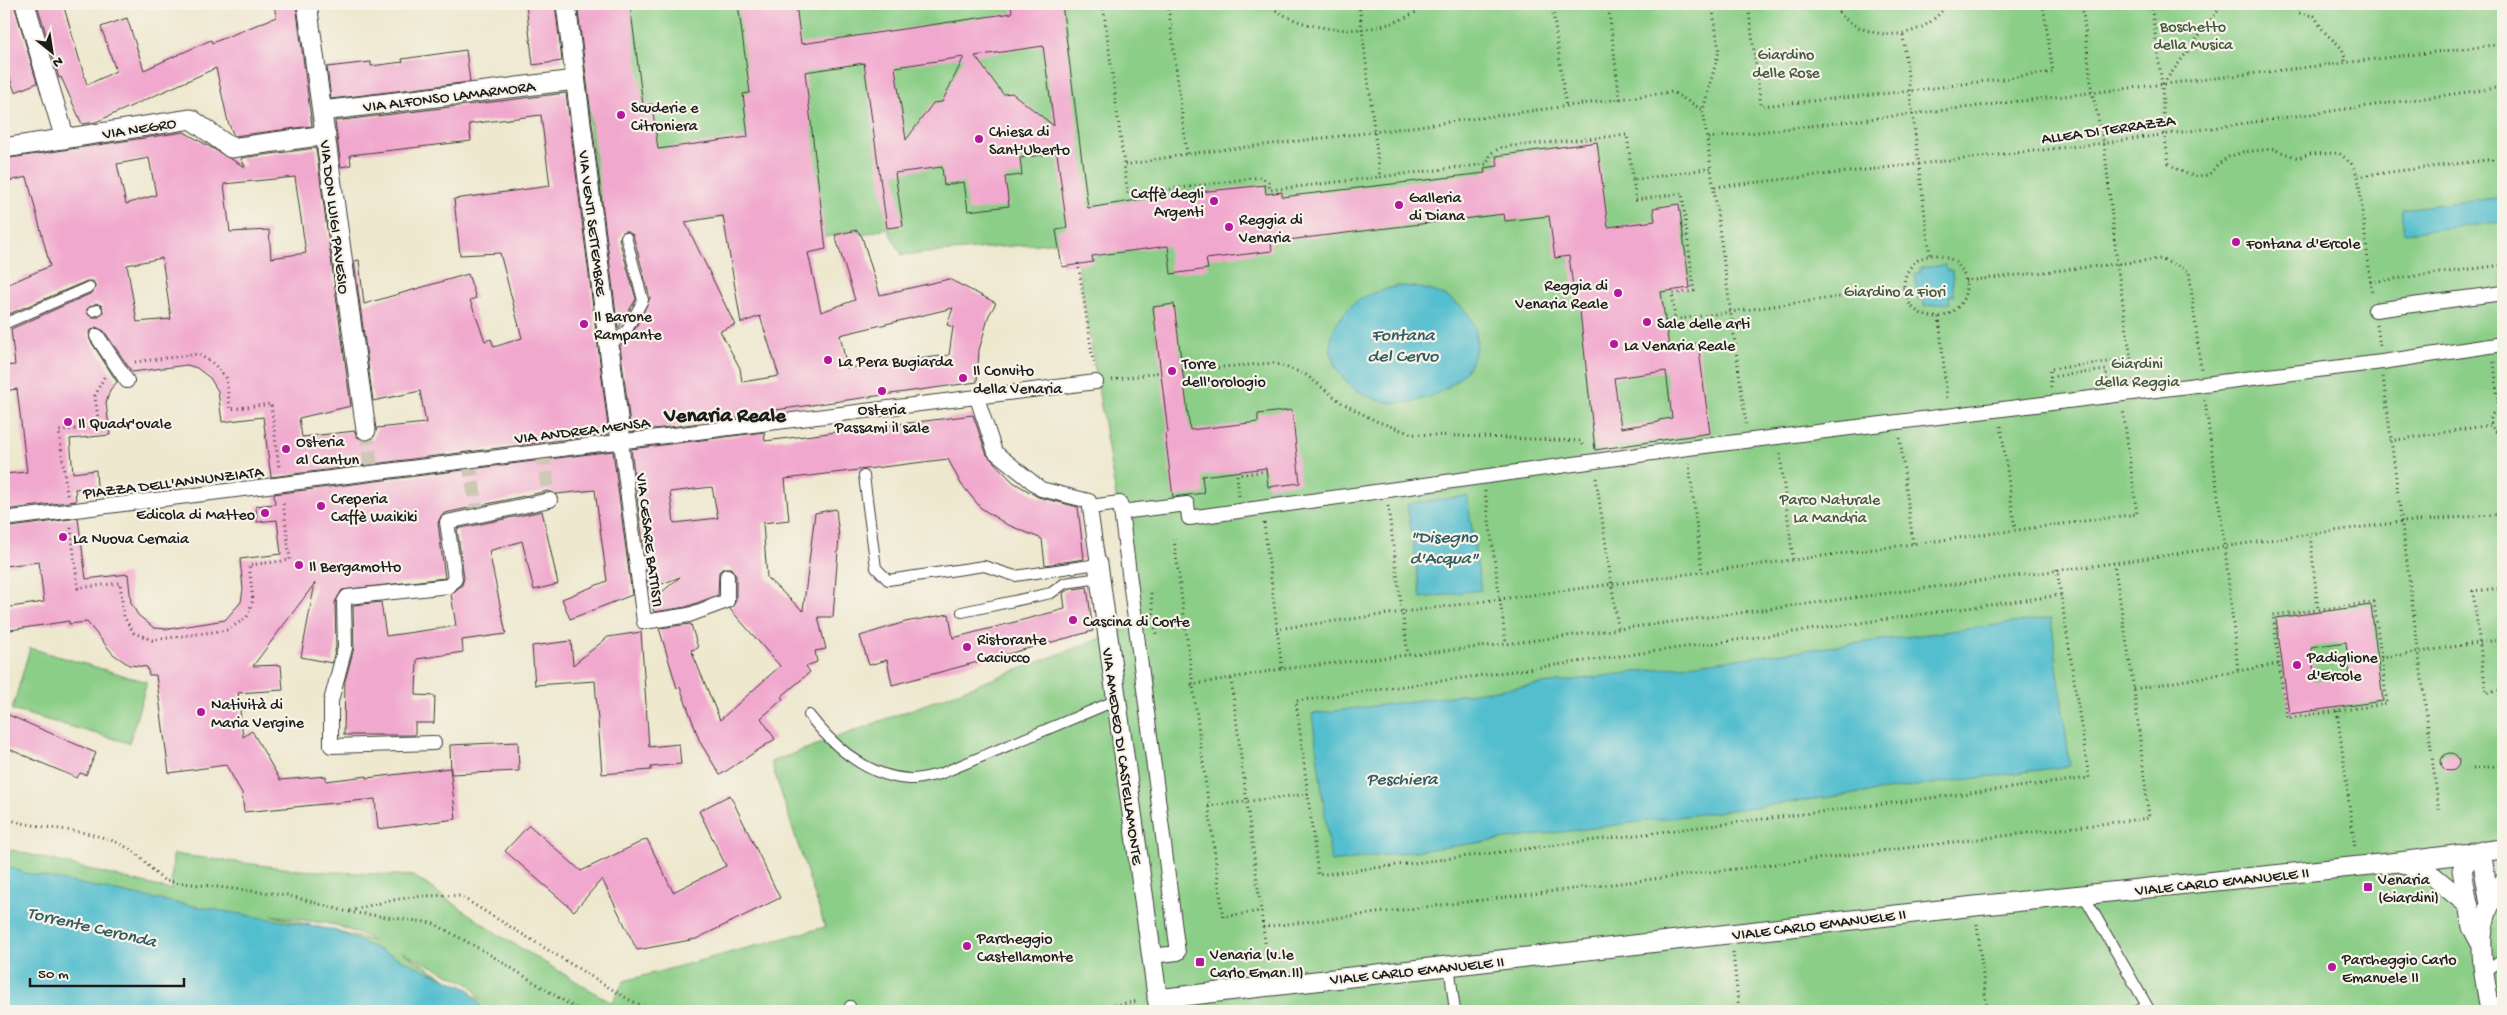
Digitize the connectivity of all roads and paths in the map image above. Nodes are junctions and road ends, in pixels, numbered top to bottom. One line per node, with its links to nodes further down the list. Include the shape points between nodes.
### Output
1 (25, 4): 40 (street)
2 (307, 4): 34 (street, VIA DON LUIGI PAVESIO)
3 (566, 4): 26 (street, VIA VENTI SETTEMBRE)
4 (1103, 4): 46 (path)
5 (1168, 4): 43 (path)
6 (1268, 4): 22 (path, via 1297,20 1324,27)
7 (1359, 4): 22 (path)
8 (1430, 4): 22 (path, via 1406,18)
9 (1552, 4): 32 (path)
10 (1608, 4): 31 (path)
11 (1712, 4): 33 (path, via 1719,51)
12 (1748, 4): 29 (path, via 1761,106)
13 (1832, 4): 23 (path, via 1847,20 1867,31)
14 (1947, 4): 23 (path, via 1940,15 1916,31)
15 (2043, 4): 29 (path, via 2053,72)
16 (2082, 4): 30 (path)
17 (2151, 4): 27 (path)
18 (2223, 4): 27 (path)
19 (2299, 4): 25 (path, via 2299,13 2314,16 2323,31 2339,44)
20 (2500, 4): 21 (path)
21 (2503, 7)
22 (1362, 29): 36 (path)
23 (1903, 35): 29 (path)
24 (2503, 44): 25 (path)
25 (2345, 62): 27 (path)
26 (576, 80): 34 (street, VIA ALFONSO LAMARMORA); 72 (street, VIA VENTI SETTEMBRE)
27 (2162, 84): 30 (path); 37 (path)
28 (2503, 87): 37 (path, ALLEA DI TERRAZZA)
29 (1911, 90): 35 (path)
30 (2092, 92): 35 (path); 41 (path)
31 (1620, 101): 32 (path); 33 (path, via 1672,92)
32 (1566, 107): 36 (path)
33 (1703, 110): 39 (path)
34 (322, 111): 38 (street, VIA DON LUIGI PAVESIO)
35 (1914, 113): 39 (path); 45 (path)
36 (1374, 132): 43 (path); 49 (path)
37 (2164, 133): 41 (path, ALLEA DI TERRAZZA); 48 (path, via 2169,163 2181,172 2197,177 2209,175 2228,157 2272,149 2298,158 2310,154 2339,153 2351,163)
38 (326, 135): 40 (street, VIA NEGRO, via 231,148 191,119); 91 (street, VIA DON LUIGI PAVESIO, via 351,338)
39 (1708, 138): 47 (path)
40 (66, 139): 42 (street, VIA NEGRO)
41 (2104, 143): 45 (path, ALLEA DI TERRAZZA); 54 (path)
42 (4, 148)
43 (1187, 154): 46 (path)
44 (2503, 158): 48 (path)
45 (1919, 164): 51 (path, ALLEA DI TERRAZZA); 53 (path)
46 (1125, 165): 49 (path, via 1128,195 1261,177 1268,182 1270,190)
47 (1712, 168): 50 (path); 51 (path)
48 (2358, 176): 58 (path)
49 (1380, 178): 50 (path, via 1487,164 1491,153 1502,147 1627,135)
50 (1633, 180): 67 (path, via 1636,200 1682,193 1694,291 1672,294)
51 (1715, 187): 65 (path)
52 (626, 237): 72 (lane, via 643,300 627,330)
53 (1930, 256): 57 (path, via 1948,259 1962,272); 61 (path, via 1914,264 1904,279)
54 (2117, 263): 57 (path); 78 (path, via 2131,359 2050,369); 81 (path, via 2160,259 2189,271)
55 (1078, 264): 80 (path)
56 (2503, 265): 58 (path)
57 (1965, 281): 66 (path, via 1962,300 1956,308)
58 (2370, 282): 64 (path)
59 (89, 286): 69 (lane)
60 (1573, 286): 62 (path)
61 (1904, 288): 65 (path); 66 (path, via 1906,298 1919,313)
62 (1547, 290)
63 (2503, 293): 64 (street)
64 (2375, 310): 73 (path)
65 (1730, 311): 67 (path); 88 (path, via 1745,424)
66 (1939, 317): 85 (path, via 1947,402)
67 (1675, 319): 68 (path)
68 (1665, 321)
69 (4, 324)
70 (97, 336): 74 (street)
71 (2498, 345): 73 (street); 87 (path)
72 (609, 347): 95 (street, VIA VENTI SETTEMBRE)
73 (2382, 362): 81 (street); 94 (path)
74 (118, 366): 79 (street); 100 (path, via 198,354 214,364 226,378 230,409 271,404); 107 (path, via 101,380 95,396 99,426 59,431)
75 (1183, 370): 96 (path, via 1274,363 1305,374 1342,403 1376,422 1412,434 1580,441)
76 (2106, 370): 78 (path)
77 (1161, 372): 80 (path)
78 (2050, 377): 82 (path, via 2051,389)
79 (127, 382)
80 (1096, 382): 84 (street, VIA ANDREA MENSA)
81 (2203, 384): 83 (street); 120 (path)
82 (2042, 390)
83 (2121, 395): 86 (street); 116 (path, via 2137,514)
84 (977, 398): 95 (street, VIA ANDREA MENSA); 109 (street, via 994,452 1041,489)
85 (1956, 401)
86 (1999, 411): 89 (street); 116 (path)
87 (2501, 411): 90 (path, via 2493,414)
88 (1754, 423)
89 (1898, 423): 93 (street); 119 (path)
90 (2490, 425): 92 (path, via 2494,431); 94 (path)
91 (366, 430)
92 (2502, 433): 98 (path)
93 (1777, 437): 97 (street); 121 (path)
94 (2390, 440): 115 (path)
95 (621, 442): 106 (street, VIA ANDREA MENSA); 126 (street, VIA CESARE BATTISTI, via 644,622 689,616 727,601)
96 (1585, 448)
97 (1688, 448): 99 (street); 125 (path)
98 (2503, 451)
99 (1594, 462): 104 (street); 127 (path)
100 (279, 468)
101 (1266, 470): 102 (path)
102 (1236, 475)
103 (864, 476): 124 (lane, via 876,568 888,580 984,566 1015,576)
104 (1483, 478): 105 (street); 130 (path)
105 (1386, 491): 110 (street); 133 (path)
106 (282, 492): 113 (street, PIAZZA DELL'ANNUNZIATA); 113 (path, via 290,560 249,565 254,600 246,618 228,630 152,640 134,633 124,617 120,583 78,588)
107 (67, 496)
108 (550, 500): 152 (street, via 447,522 455,579 449,586 347,596 344,602 345,648 331,701 331,746)
109 (1090, 504): 111 (street, via 1120,503); 124 (street, VIA AMEDEO DI CASTELLAMONTE)
110 (1262, 508): 111 (street, via 1189,518 1187,504); 135 (path)
111 (1121, 512): 174 (street, via 1178,953)
112 (2503, 514): 115 (path)
113 (70, 518): 114 (street)
114 (4, 519)
115 (2402, 522): 117 (path); 139 (path)
116 (2015, 529): 119 (path)
117 (2310, 534): 120 (path); 131 (path)
118 (1174, 539): 146 (path)
119 (1913, 544): 121 (path)
120 (2225, 548): 122 (path); 144 (path)
121 (1793, 560): 125 (path)
122 (2114, 563): 123 (path); 147 (path)
123 (2058, 570): 129 (path); 134 (path)
124 (1099, 571): 132 (lane, via 1065,583 1051,593); 149 (street, VIA AMEDEO DI CASTELLAMONTE)
125 (1702, 572): 127 (path)
126 (727, 576)
127 (1611, 583): 130 (path); 134 (path)
128 (2503, 588): 137 (path, via 2473,591)
129 (2061, 595): 155 (path, via 1296,701); 155 (path, via 2089,778 1318,875)
130 (1499, 600): 133 (path); 138 (path)
131 (2318, 610): 141 (path, via 2374,602); 142 (path, via 2273,615)
132 (962, 612)
133 (1401, 612): 135 (path); 140 (path)
134 (1618, 628): 138 (path)
135 (1276, 629): 143 (path)
136 (2503, 639): 137 (path)
137 (2479, 641): 139 (path); 148 (path, via 2486,693)
138 (1506, 644): 140 (path)
139 (2417, 652): 141 (path); 158 (path)
140 (1408, 655): 143 (path)
141 (2381, 658): 150 (path, via 2387,704)
142 (2279, 664): 144 (path); 150 (path, via 2287,718)
143 (1282, 669): 145 (path)
144 (2238, 671): 147 (path)
145 (1231, 679): 146 (path); 156 (path)
146 (1191, 685): 157 (path)
147 (2134, 689): 171 (path, via 2149,818)
148 (2503, 690)
149 (1117, 700): 151 (lane, via 940,774 912,779 868,768 841,751); 174 (street, VIA AMEDEO DI CASTELLAMONTE)
150 (2337, 711): 163 (path)
151 (809, 715)
152 (434, 744)
153 (2503, 765): 154 (path)
154 (2473, 769)
155 (1308, 794): 156 (path)
156 (1248, 801): 157 (path); 170 (path)
157 (1208, 806): 170 (path, via 1223,917)
158 (2439, 811)
159 (4, 818): 169 (path, via 107,839 132,850 164,881 286,895)
160 (2503, 849): 161 (street, VIALE CARLO EMANUELE II)
161 (2476, 852): 162 (street, VIALE CARLO EMANUELE II); 166 (street); 168 (street, via 2462,870)
162 (2398, 862): 163 (street, VIALE CARLO EMANUELE II); 168 (street, via 2433,876)
163 (2357, 866): 165 (street, VIALE CARLO EMANUELE II)
164 (2503, 883): 166 (street)
165 (2083, 894): 167 (street, VIALE CARLO EMANUELE II); 181 (lane)
166 (2490, 905): 173 (street, via 2484,916)
167 (1975, 906): 172 (street, VIALE CARLO EMANUELE II); 187 (path)
168 (2469, 906): 173 (street, via 2472,927)
169 (348, 912): 182 (path, via 433,924 489,954); 183 (path, via 393,898 460,896)
170 (1261, 912): 171 (path)
171 (1263, 927): 176 (path)
172 (1731, 934): 177 (street, VIALE CARLO EMANUELE II); 186 (path)
173 (2480, 943): 178 (street)
174 (1151, 956): 180 (street, VIA AMEDEO DI CASTELLAMONTE)
175 (2503, 959): 178 (lane)
176 (1268, 963)
177 (1449, 966): 180 (street, VIALE CARLO EMANUELE II); 185 (lane)
178 (2484, 973): 188 (street)
179 (1133, 1002): 184 (path)
180 (1158, 1005)
181 (2145, 1010)
182 (580, 1011)
183 (653, 1011)
184 (1080, 1011)
185 (1455, 1011)
186 (1739, 1011)
187 (1987, 1011)
188 (2490, 1011)

